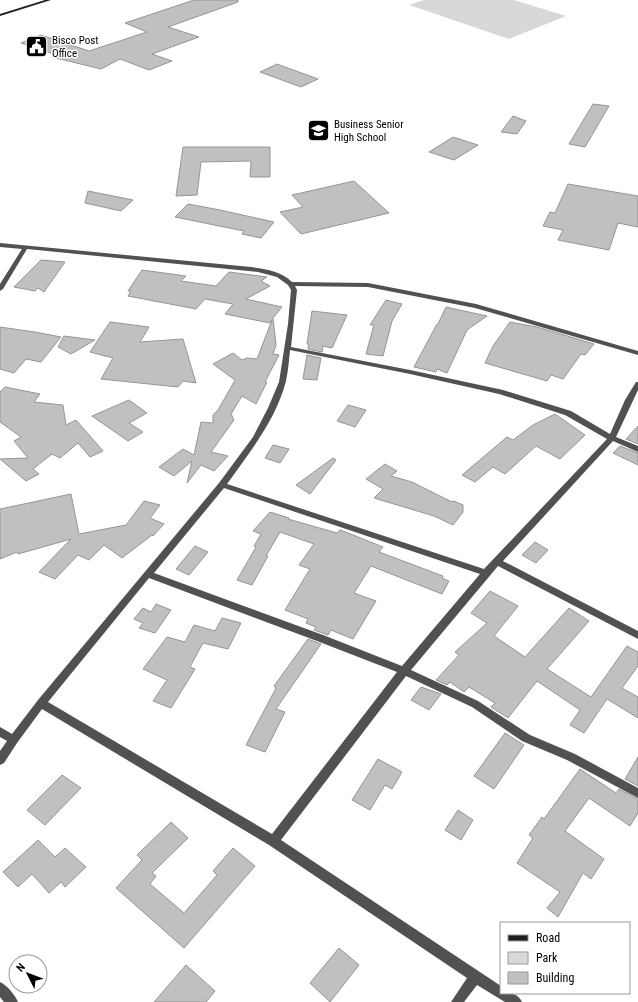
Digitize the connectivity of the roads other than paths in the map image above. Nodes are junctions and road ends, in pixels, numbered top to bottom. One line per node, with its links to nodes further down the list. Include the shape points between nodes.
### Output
1 (49, 0): 2 (main road)
2 (0, 15)
3 (0, 245): 4 (street)
4 (26, 247): 5 (street, via 245,268 275,274); 6 (street)
5 (292, 284): 7 (street, via 294,290); 8 (street, via 368,285 476,306)
6 (0, 289)
7 (288, 348): 10 (street, via 500,392 568,413); 12 (street, via 282,382 272,408 256,438)
8 (638, 353)
9 (638, 384): 10 (street)
10 (612, 438): 11 (street); 13 (street)
11 (638, 449)
12 (222, 485): 14 (street); 15 (street)
13 (496, 561): 14 (street); 16 (street)
14 (486, 573): 17 (street)
15 (147, 574): 17 (street); 18 (street)
16 (638, 635)
17 (404, 671): 22 (street, via 475,704 526,738 571,757); 23 (street)
18 (41, 703): 20 (street); 23 (street)
19 (0, 730): 20 (street)
20 (13, 740): 21 (street)
21 (0, 760)
22 (638, 793)
23 (273, 841): 24 (street)
24 (475, 977): 26 (street); 29 (street)
25 (0, 988): 28 (street)
26 (500, 992)
27 (503, 994): 30 (street)
28 (12, 1002)
29 (457, 1002)
30 (516, 1002)

